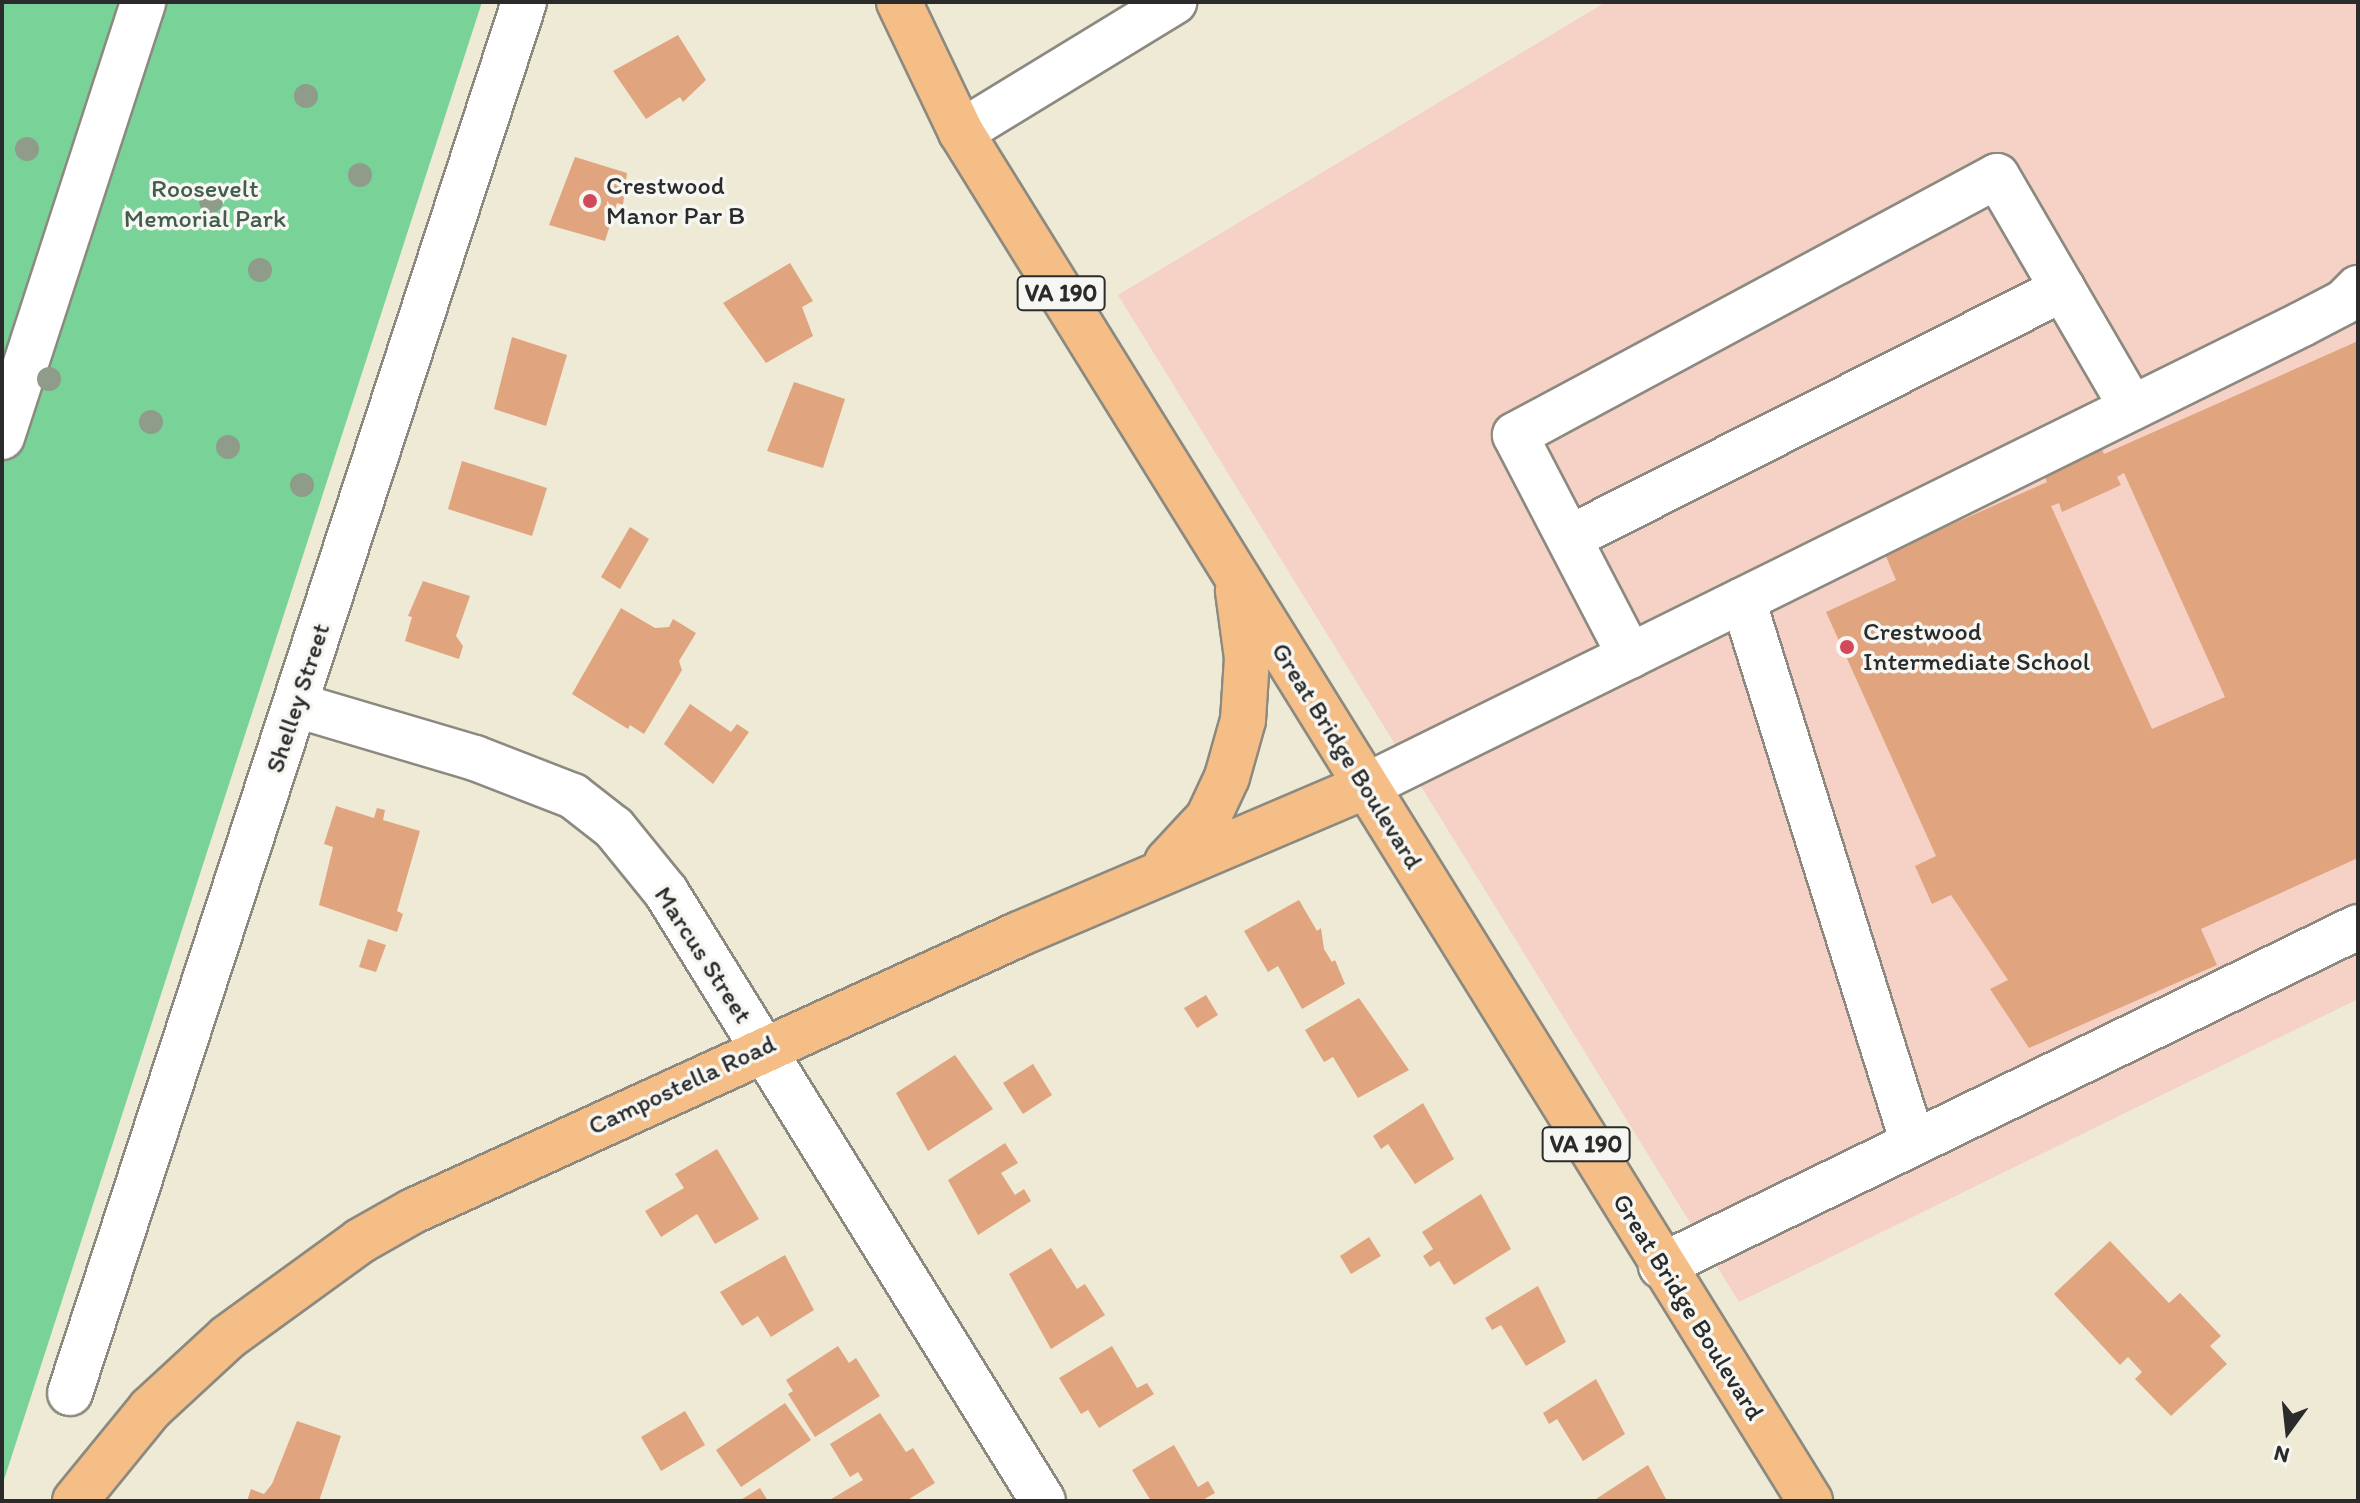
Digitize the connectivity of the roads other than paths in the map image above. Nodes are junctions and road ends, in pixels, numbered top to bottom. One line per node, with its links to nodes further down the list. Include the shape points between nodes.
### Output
1 (143, 2): 9 (street)
2 (524, 2): 14 (street, Shelley Street)
3 (899, 2): 5 (main road, Great Bridge Boulevard / VA 190)
4 (1174, 2): 5 (street)
5 (961, 132): 11 (main road, Great Bridge Boulevard / VA 190)
6 (2358, 288): 8 (street, via 2330,309)
7 (2063, 289): 8 (street); 10 (street); 10 (street, via 1997,176 1515,435)
8 (2132, 408): 12 (street)
9 (2, 437)
10 (1569, 538): 13 (street)
11 (1236, 576): 15 (main road, Great Bridge Boulevard / VA 190); 16 (main road, via 1247,658 1243,720 1227,777 1208,818)
12 (1743, 600): 13 (street); 19 (street)
13 (1630, 656): 15 (street)
14 (296, 705): 18 (street, Marcus Street, via 475,758 573,796 614,828 666,892); 21 (street, Shelley Street)
15 (1366, 786): 16 (main road, Campostella Road); 20 (main road, Great Bridge Boulevard / VA 190)
16 (1147, 879): 18 (main road, Campostella Road)
17 (2358, 927): 19 (street)
18 (762, 1048): 22 (main road, Campostella Road, via 510,1164 360,1241 228,1337 150,1409); 23 (street, Marcus Street)
19 (1913, 1143): 20 (street)
20 (1661, 1266): 24 (main road, Great Bridge Boulevard / VA 190)
21 (70, 1393)
22 (75, 1501)
23 (1043, 1501)
24 (1810, 1501)

